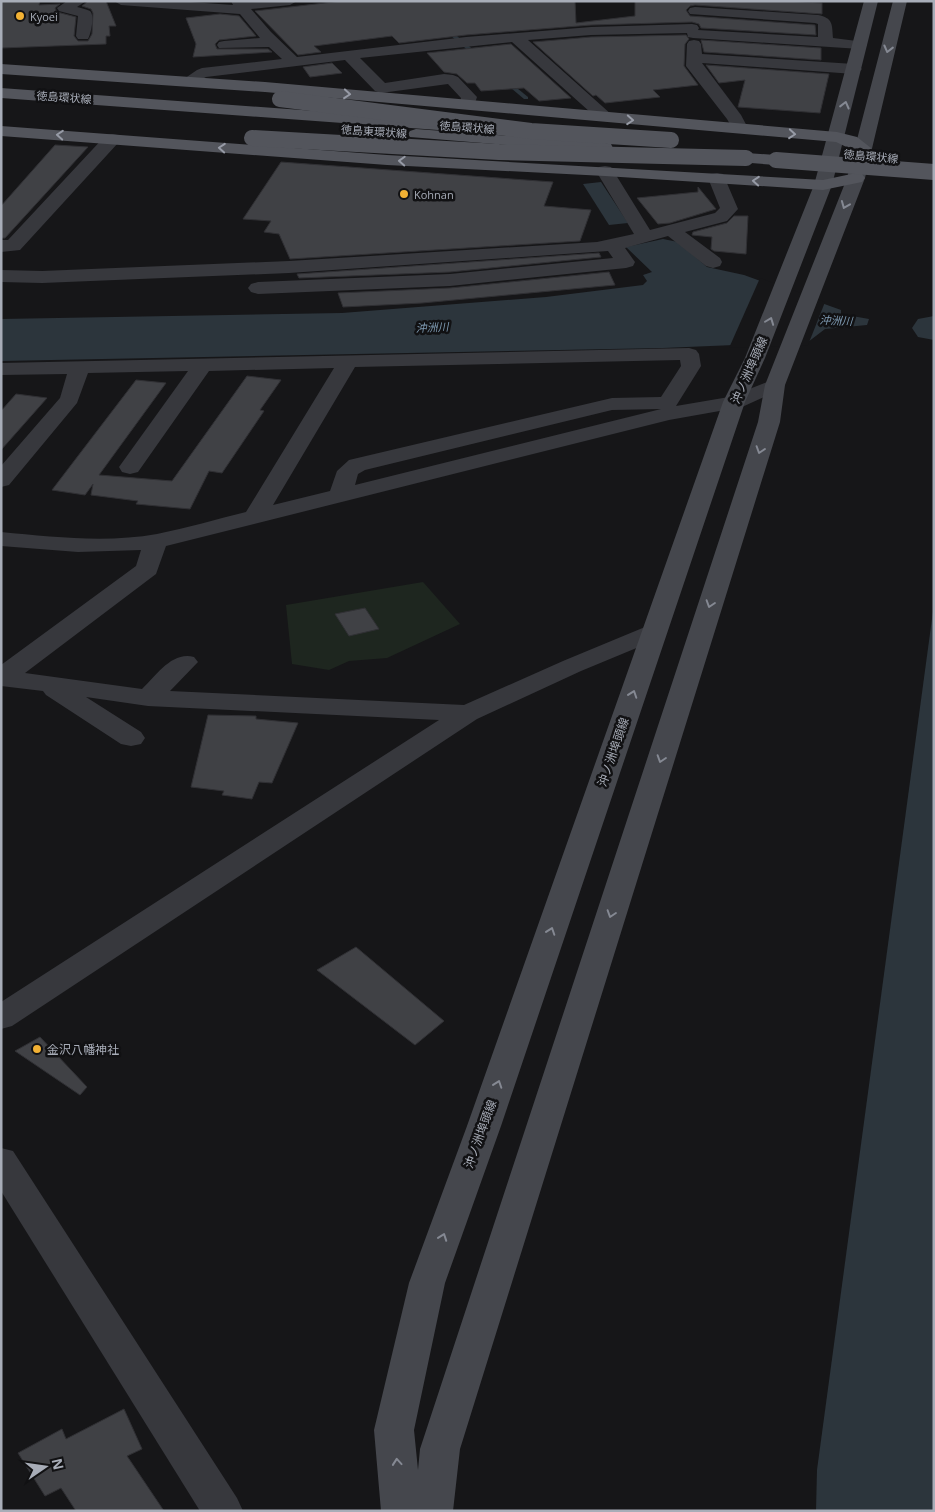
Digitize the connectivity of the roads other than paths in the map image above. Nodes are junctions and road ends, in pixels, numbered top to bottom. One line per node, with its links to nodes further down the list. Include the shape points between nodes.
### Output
1 (79, 1): 10 (street, via 64,8 85,14)
2 (121, 1): 6 (street)
3 (290, 1): 7 (street)
4 (871, 1): 15 (main road, 沖ノ洲埠頭線)
5 (900, 1): 37 (main road, one-way to 37)
6 (157, 3): 7 (street)
7 (241, 6): 12 (street)
8 (696, 6): 9 (street); 13 (street, via 818,19 825,22)
9 (693, 31): 11 (street, via 591,31); 13 (street); 18 (street)
10 (82, 36)
11 (515, 37): 16 (street); 30 (street)
12 (272, 42): 14 (street); 19 (street)
13 (826, 42): 15 (street)
14 (224, 45)
15 (860, 45): 21 (main road, 沖ノ洲埠頭線)
16 (411, 47): 17 (street); 23 (street)
17 (348, 55): 19 (street); 23 (street, via 380,88)
18 (694, 58): 21 (street); 32 (street, via 694,66)
19 (294, 62): 24 (street, via 202,73)
20 (1, 68): 24 (main road, 徳島環状線)
21 (854, 69): 34 (main road, 沖ノ洲埠頭線, one-way to 21)
22 (1, 77): 36 (main road, bridge, via 280,99 531,130)
23 (444, 79): 28 (street, via 453,80 468,97)
24 (189, 81): 28 (main road, 徳島環状線, one-way to 28)
25 (1, 85): 30 (main road, via 345,109)
26 (1, 93): 36 (main road, 徳島環状線, bridge)
27 (1, 103): 38 (main road, 徳島東環状線, bridge)
28 (467, 106): 30 (main road, 徳島環状線)
29 (1, 118): 38 (main road, bridge, via 402,148 646,158)
30 (606, 118): 32 (main road, 徳島環状線, one-way to 32)
31 (234, 130): 40 (main road, via 348,139 516,163)
32 (741, 130): 34 (main road, 徳島環状線, one-way to 34)
33 (1, 131): 35 (main road, 徳島環状線, one-way to 33)
34 (837, 137): 37 (main road, 徳島環状線); 44 (main road, 沖ノ洲埠頭線)
35 (112, 139): 40 (main road, 徳島環状線, one-way to 35, via 387,160); 48 (street, via 14,246)
36 (672, 140): 39 (main road, 徳島環状線)
37 (863, 148): 43 (main road)
38 (746, 158): 41 (main road, 徳島環状線, bridge)
39 (934, 161)
40 (600, 171): 42 (main road, 徳島環状線); 46 (street)
41 (934, 172)
42 (717, 178): 44 (main road, 徳島環状線, one-way to 42); 45 (street, via 729,209 721,217)
43 (856, 178): 44 (main road, 徳島環状線); 56 (main road, one-way to 56)
44 (823, 185): 57 (main road, 沖ノ洲埠頭線, one-way to 44, via 755,358)
45 (671, 230): 46 (street); 49 (street)
46 (646, 236): 47 (street)
47 (613, 245): 50 (street, via 289,267); 51 (street, via 626,262 450,280)
48 (1, 246)
49 (713, 262)
50 (1, 276)
51 (258, 288)
52 (348, 362): 53 (street); 61 (street, via 689,354 691,366 668,403 612,404 357,465 348,471); 62 (street)
53 (203, 365): 54 (street); 59 (street)
54 (79, 368): 55 (street); 60 (street, via 70,399)
55 (1, 370)
56 (775, 385): 57 (street); 58 (main road)
57 (734, 402): 58 (street); 61 (street, via 669,414); 65 (main road, 沖ノ洲埠頭線)
58 (769, 422): 76 (main road, one-way to 76, via 440,1449)
59 (130, 467)
60 (1, 480)
61 (340, 494): 62 (street)
62 (255, 516): 64 (street)
63 (1, 539): 64 (street, via 63,545)
64 (156, 541): 67 (street, via 147,569)
65 (654, 632): 70 (street); 75 (main road, 沖ノ洲埠頭線, one-way to 65, via 394,1430 427,1283)
66 (186, 662): 69 (street)
67 (1, 678): 68 (street)
68 (47, 684): 69 (street); 71 (street)
69 (148, 698): 70 (street)
70 (468, 713): 72 (street)
71 (131, 738)
72 (1, 1018)
73 (1, 1161): 74 (street)
74 (223, 1511)
75 (401, 1511)
76 (432, 1511)

